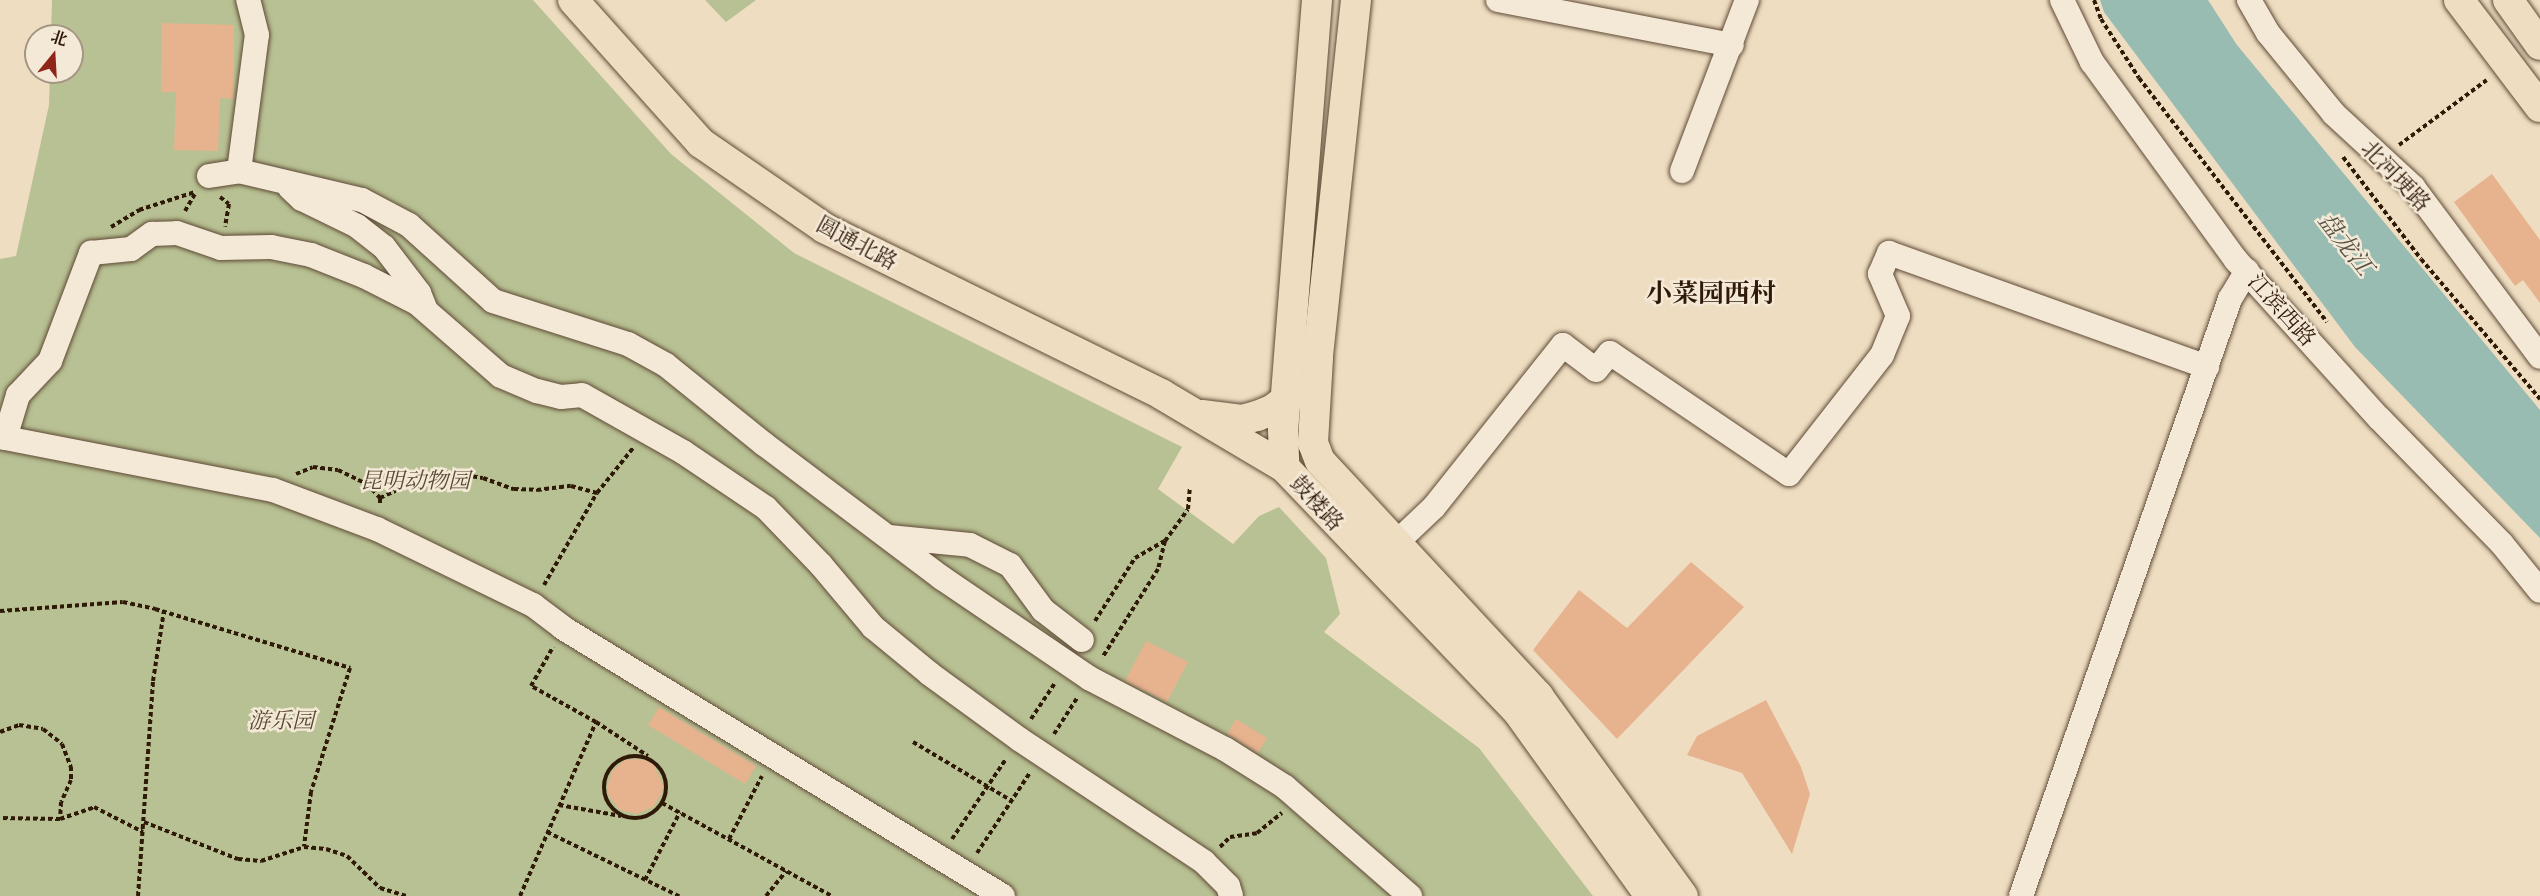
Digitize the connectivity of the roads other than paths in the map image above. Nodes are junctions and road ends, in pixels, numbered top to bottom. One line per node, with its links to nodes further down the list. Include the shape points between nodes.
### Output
1 (248, 0): 14 (street, via 257,34)
2 (573, 0): 24 (main road, 圆通北路, via 701,143 824,228 1161,394)
3 (1317, 0): 23 (main road)
4 (1356, 0): 21 (main road, 鼓楼路)
5 (1498, 0): 11 (street)
6 (1747, 0): 11 (street)
7 (2062, 0): 18 (street, 江滨西路, via 2092,62)
8 (2249, 0): 20 (street, 北河埂路, via 2268,33 2334,114 2413,188)
9 (2459, 0): 13 (main road)
10 (2508, 0): 12 (main road)
11 (1732, 45): 15 (street)
12 (2540, 45)
13 (2540, 107)
14 (239, 171): 16 (street); 17 (street)
15 (1682, 171)
16 (209, 176)
17 (288, 183): 19 (street, via 302,199 357,226 384,247 419,293); 28 (street, via 362,200 385,210 409,225 493,301 628,344 666,365)
18 (2247, 270): 22 (street, via 2230,298); 30 (street, 江滨西路, via 2379,418 2502,544)
19 (427, 312): 25 (street, via 364,276 311,255 271,247 221,248 177,233 152,234 131,249 91,253 50,361 18,395); 33 (street, via 501,376 537,392 561,397 582,394 683,452 766,508 873,627 1018,739 1204,862 1228,886)
20 (2540, 357)
21 (1318, 358): 23 (main road, via 1300,388); 26 (main road, 鼓楼路)
22 (2207, 367): 29 (street, via 1889,253 1880,274 1898,316 1882,355 1789,474 1610,353 1596,370 1563,345 1434,507); 37 (street)
23 (1285, 402): 24 (main road, via 1242,420); 27 (main road)
24 (1193, 414): 27 (main road, 圆通北路)
25 (3, 437): 32 (street, via 273,490 377,528 533,605 563,628)
26 (1317, 452): 27 (main road, 圆通北路); 29 (main road, 鼓楼路)
27 (1283, 453): 35 (main road, 鼓楼路, via 1518,712)
28 (888, 537): 31 (street, via 970,545 1010,565 1043,610); 34 (street, via 1089,678 1225,749 1285,787)
29 (1396, 543): 36 (main road, 鼓楼路, via 1538,696)
30 (2540, 591)
31 (1082, 640)
32 (1003, 896)
33 (1231, 896)
34 (1410, 896)
35 (1650, 896)
36 (1683, 896)
37 (2021, 896)

